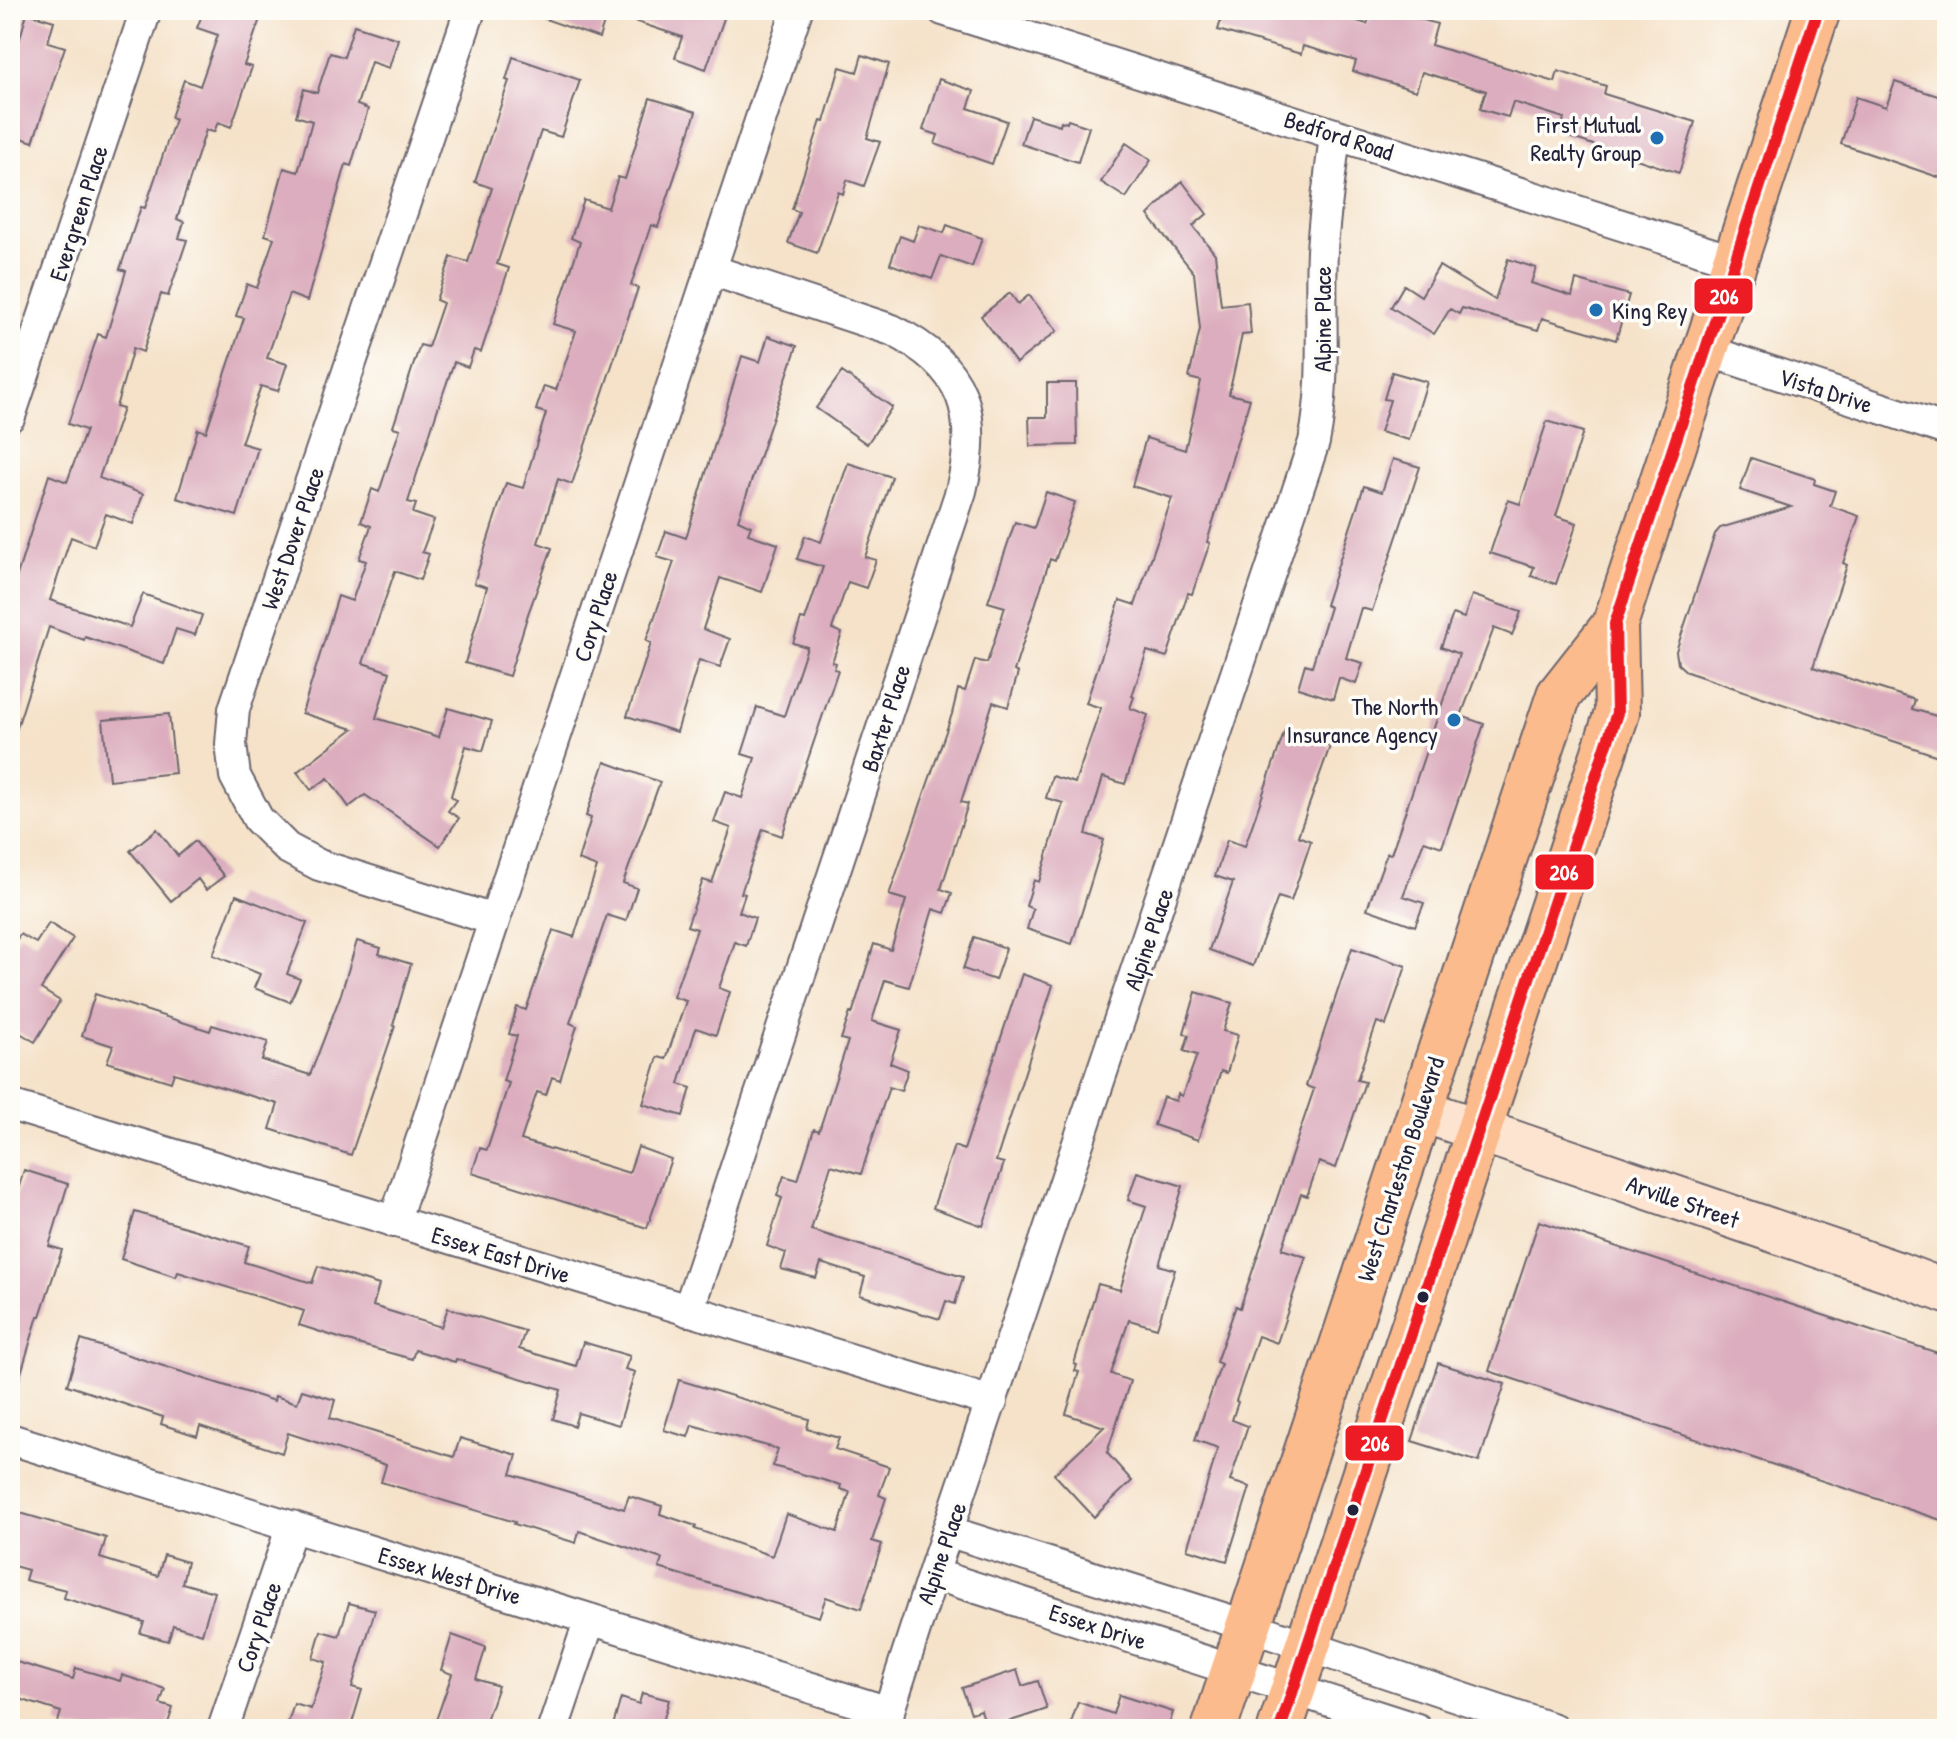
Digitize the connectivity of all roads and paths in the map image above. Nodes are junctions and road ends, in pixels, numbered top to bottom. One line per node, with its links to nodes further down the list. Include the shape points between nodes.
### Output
1 (146, 10): 10 (street, Evergreen Place)
2 (470, 10): 13 (street, West Dover Place, via 234,709 231,744 235,776 247,800 287,848 319,865)
3 (797, 10): 8 (street, Cory Place)
4 (943, 10): 6 (street, Bedford Road)
5 (1818, 10): 7 (main road, West Charleston Boulevard)
6 (1335, 134): 7 (street, Bedford Road); 20 (street, Alpine Place, via 1322,249 1322,381 1314,442)
7 (1735, 261): 9 (main road, West Charleston Boulevard)
8 (711, 270): 13 (street, Cory Place); 19 (street, Baxter Place, via 892,330 926,349 951,375 962,397 969,457)
9 (1705, 350): 11 (street, Vista Drive); 12 (main road, West Charleston Boulevard)
10 (10, 416)
11 (1947, 430)
12 (1615, 624): 15 (main road, West Charleston Boulevard, via 1559,695); 16 (main road, West Charleston Boulevard, via 1617,713)
13 (494, 920): 17 (street, Cory Place)
14 (10, 1105): 17 (street, Essex East Drive)
15 (1420, 1110): 16 (street, Arville Street); 26 (main road, West Charleston Boulevard)
16 (1478, 1131): 18 (street, Arville Street); 26 (main road, West Charleston Boulevard)
17 (394, 1222): 19 (street, Essex East Drive)
18 (1947, 1292)
19 (688, 1311): 20 (street, Essex East Drive)
20 (992, 1402): 23 (street, Alpine Place)
21 (10, 1439): 22 (street, Essex West Drive)
22 (292, 1526): 25 (street, Essex West Drive); 29 (street, Cory Place)
23 (947, 1531): 24 (street, Alpine Place); 26 (street, Essex Drive)
24 (933, 1574): 27 (street, Essex Drive); 28 (street, Alpine Place)
25 (590, 1619): 28 (street, Essex West Drive); 30 (street)
26 (1278, 1636): 27 (main road, West Charleston Boulevard); 27 (main road, West Charleston Boulevard); 33 (street, Essex Drive)
27 (1268, 1691): 31 (main road, West Charleston Boulevard); 32 (street, Essex Drive)
28 (886, 1720)
29 (223, 1729)
30 (553, 1729)
31 (1214, 1729)
32 (1417, 1729)
33 (1554, 1729)

